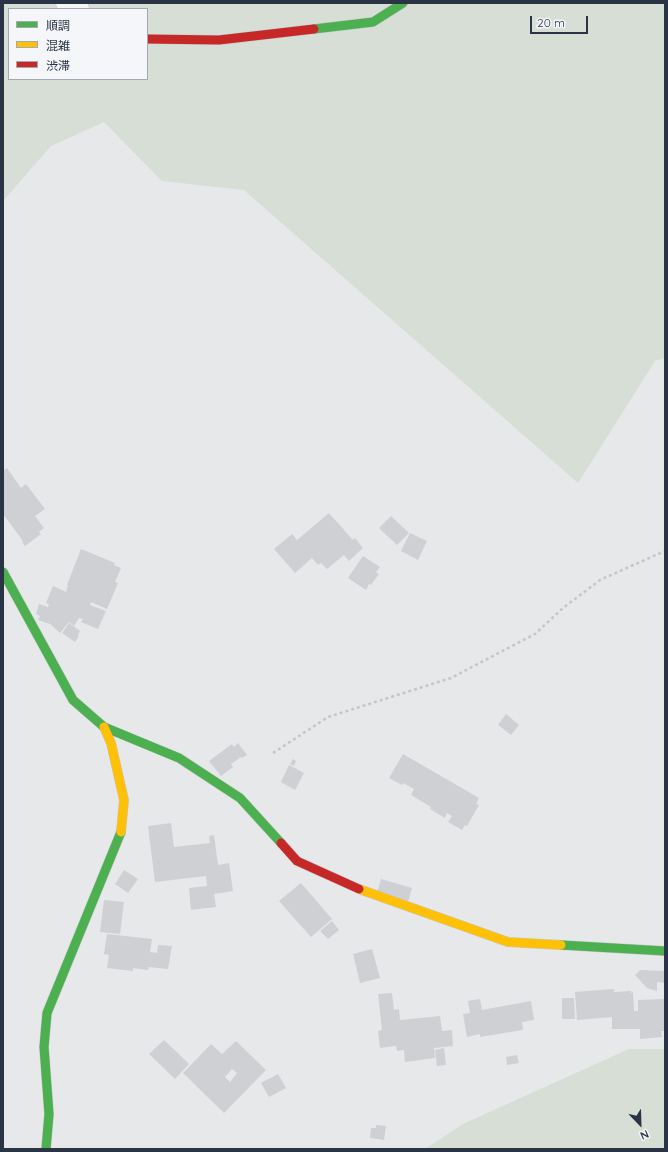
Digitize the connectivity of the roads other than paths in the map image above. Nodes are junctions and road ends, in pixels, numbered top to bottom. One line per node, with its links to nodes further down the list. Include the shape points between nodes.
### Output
1 (67, 3): 3 (street)
2 (403, 3): 4 (street, via 373,22 219,40)
3 (76, 8)
4 (148, 39)
5 (3, 572): 6 (street, via 73,700)
6 (104, 727): 7 (street, via 179,758 240,798 297,862 367,893 508,942); 8 (street, via 111,743 124,800 121,831 47,1013 44,1047 49,1114)
7 (665, 951)
8 (46, 1149)

